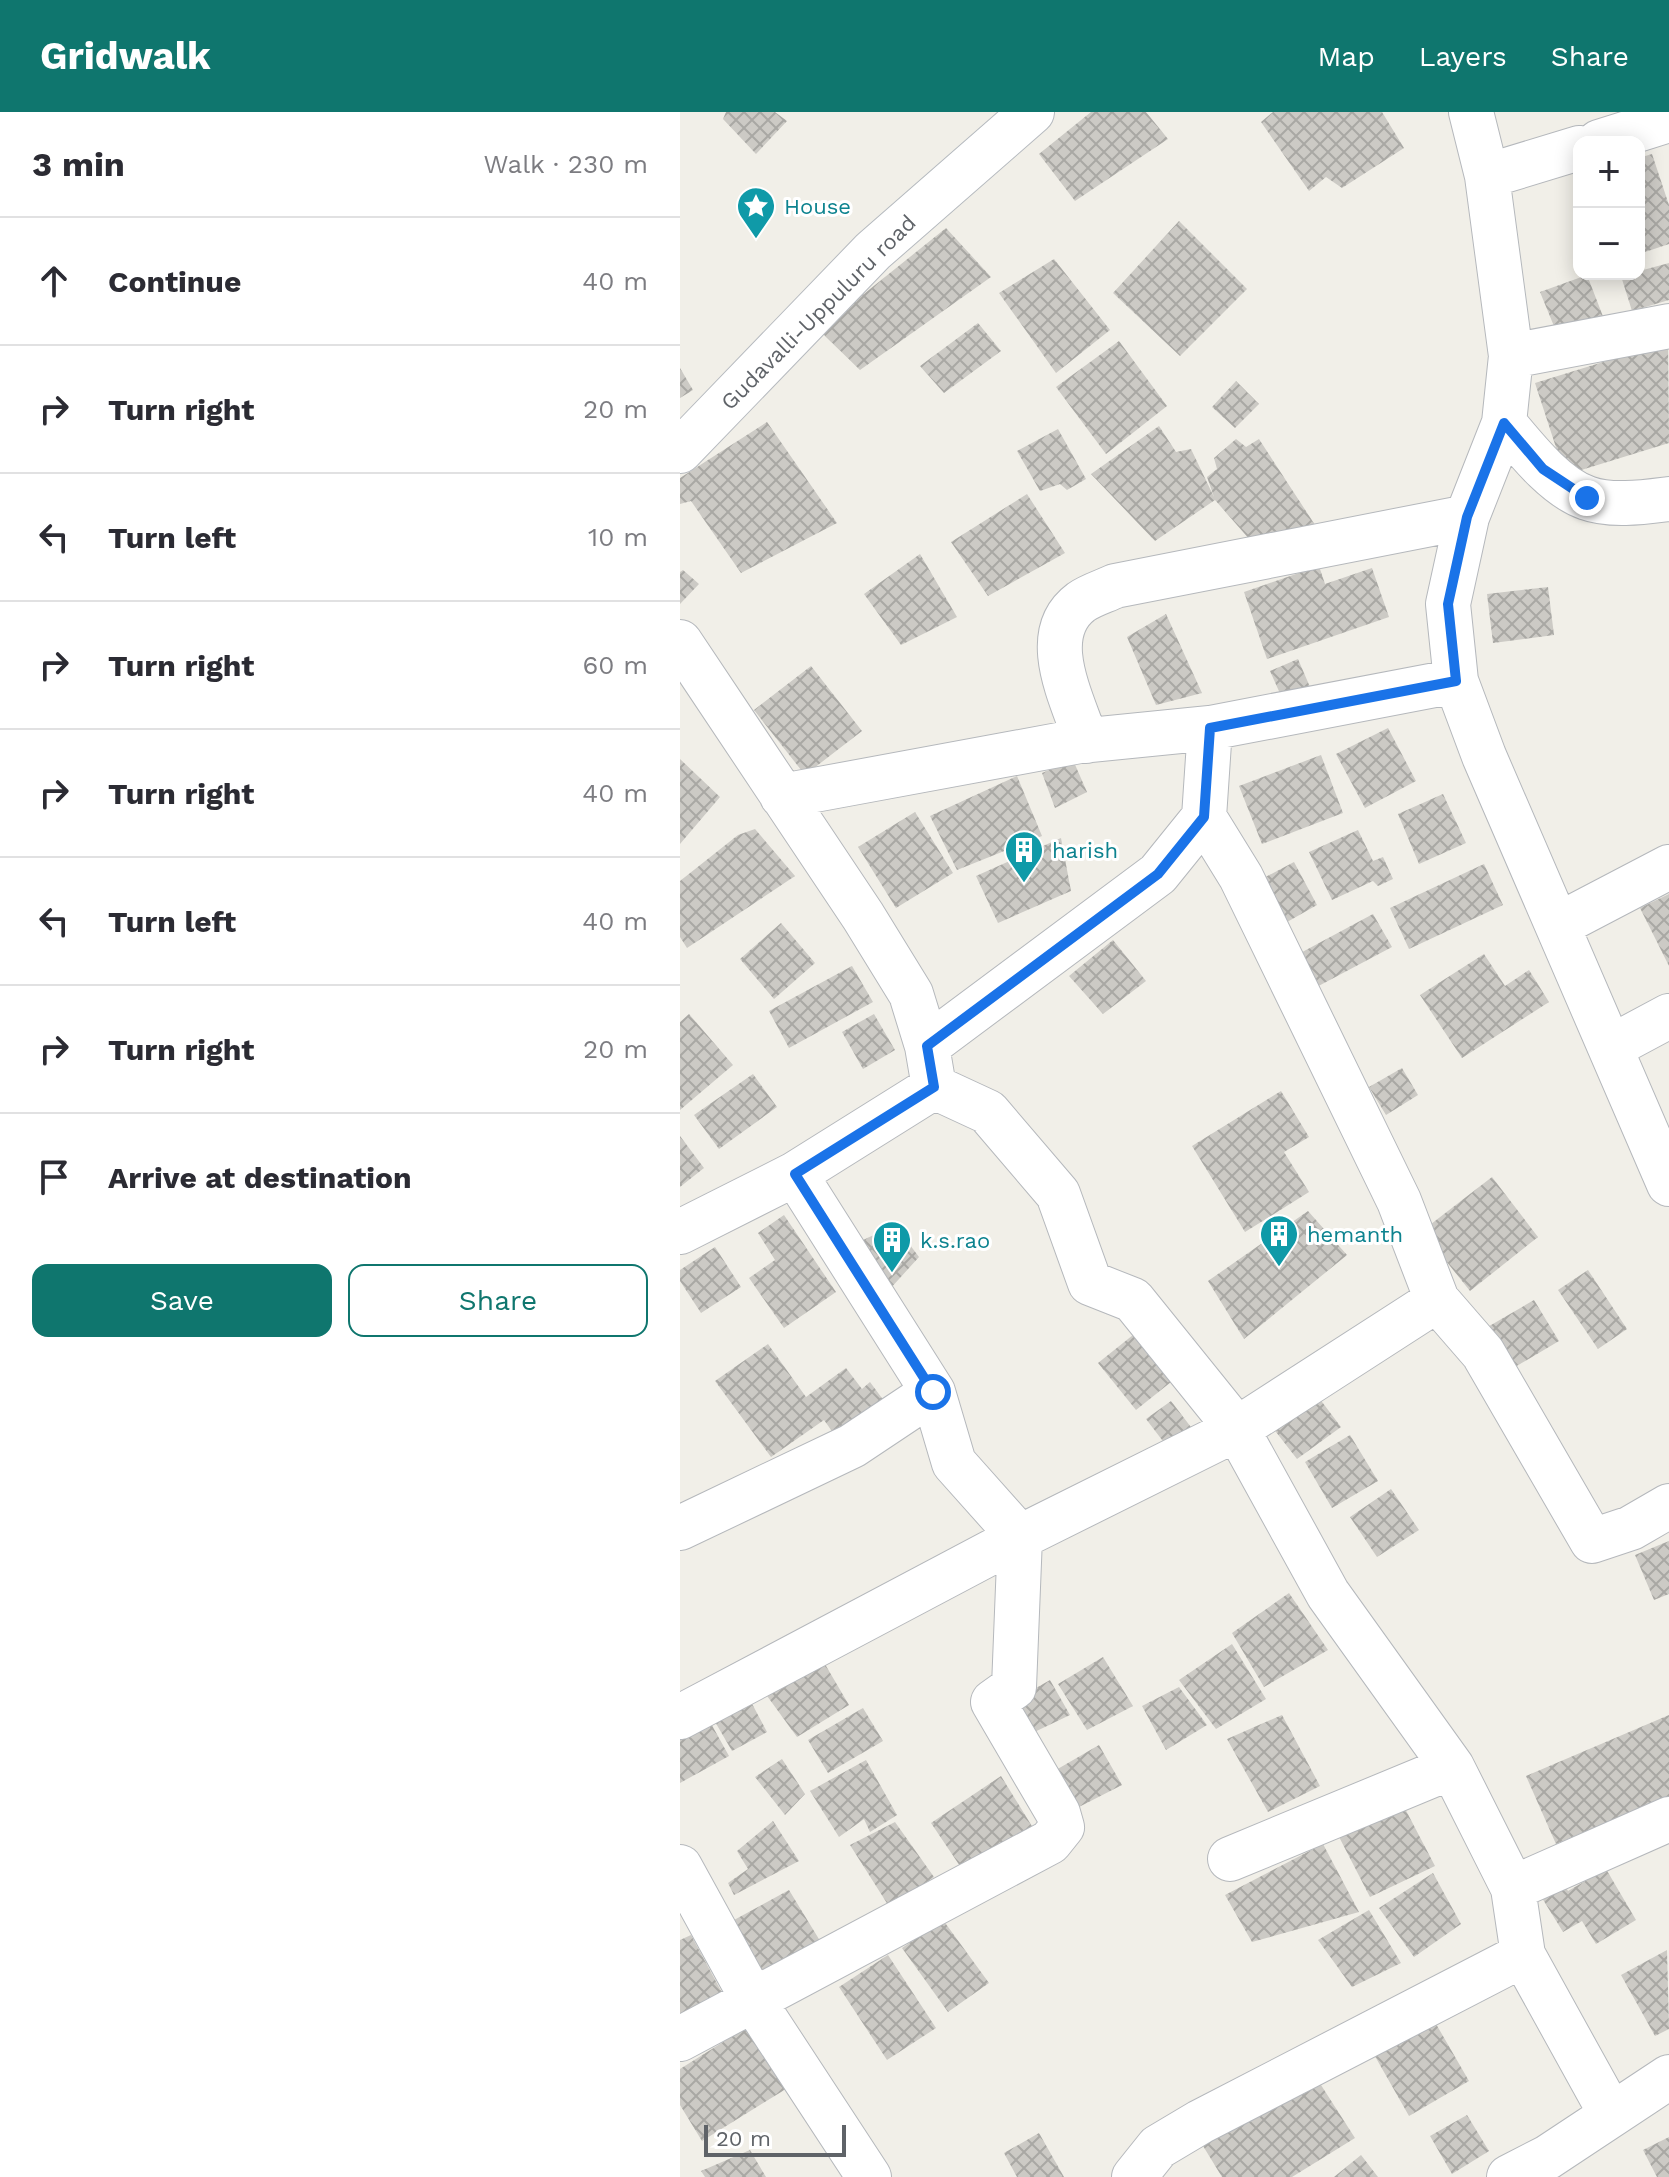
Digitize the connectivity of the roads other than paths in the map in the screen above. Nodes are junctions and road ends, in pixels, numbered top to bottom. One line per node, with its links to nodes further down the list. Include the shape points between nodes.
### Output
1 (1032, 112): 10 (street, Gudavalli-Uppuluru road, via 873,251)
2 (1471, 112): 6 (street)
3 (1669, 120): 4 (street)
4 (1618, 136)
5 (1573, 150): 6 (street)
6 (1487, 176): 8 (street)
7 (1669, 326): 8 (street)
8 (1511, 356): 9 (street)
9 (1504, 423): 11 (street, via 1543,469 1587,498); 12 (street)
10 (680, 451)
11 (1669, 499)
12 (1467, 517): 14 (street, via 1448,604); 16 (street, via 1115,586 1080,602 1064,623 1058,656)
13 (680, 642): 17 (street)
14 (1456, 681): 15 (street); 20 (street)
15 (1210, 728): 16 (street); 18 (street)
16 (1086, 741): 17 (street)
17 (782, 796): 23 (street, via 911,994)
18 (1204, 817): 23 (street, via 1158,874); 27 (street, via 1241,877 1399,1201)
19 (1669, 867): 20 (street)
20 (1560, 924): 22 (street)
21 (1669, 1016): 22 (street)
22 (1611, 1047): 25 (street)
23 (931, 1066): 24 (street); 29 (street, via 988,1112 1058,1194 1090,1283 1133,1300)
24 (795, 1174): 26 (street); 28 (street)
25 (1669, 1184)
26 (680, 1232)
27 (1437, 1300): 29 (street); 30 (street, via 1483,1353 1592,1541 1631,1528)
28 (933, 1392): 31 (street, via 852,1446); 32 (street, via 954,1463)
29 (1237, 1429): 32 (street); 34 (street, via 1328,1594)
30 (1669, 1506)
31 (680, 1528)
32 (1020, 1537): 33 (street); 40 (street, via 1014,1687 993,1702 1062,1827 1050,1842)
33 (680, 1717)
34 (1452, 1767): 36 (street); 38 (street)
35 (1669, 1819): 38 (street)
36 (1230, 1859)
37 (680, 1867): 40 (street)
38 (1513, 1888): 39 (street)
39 (1523, 1955): 43 (street); 46 (street, via 1200,2122 1158,2147)
40 (753, 2000): 41 (street); 45 (street)
41 (680, 2039)
42 (1669, 2077): 43 (street)
43 (1611, 2114): 44 (street)
44 (1553, 2167): 47 (street)
45 (869, 2177)
46 (1134, 2177)
47 (1509, 2177)

